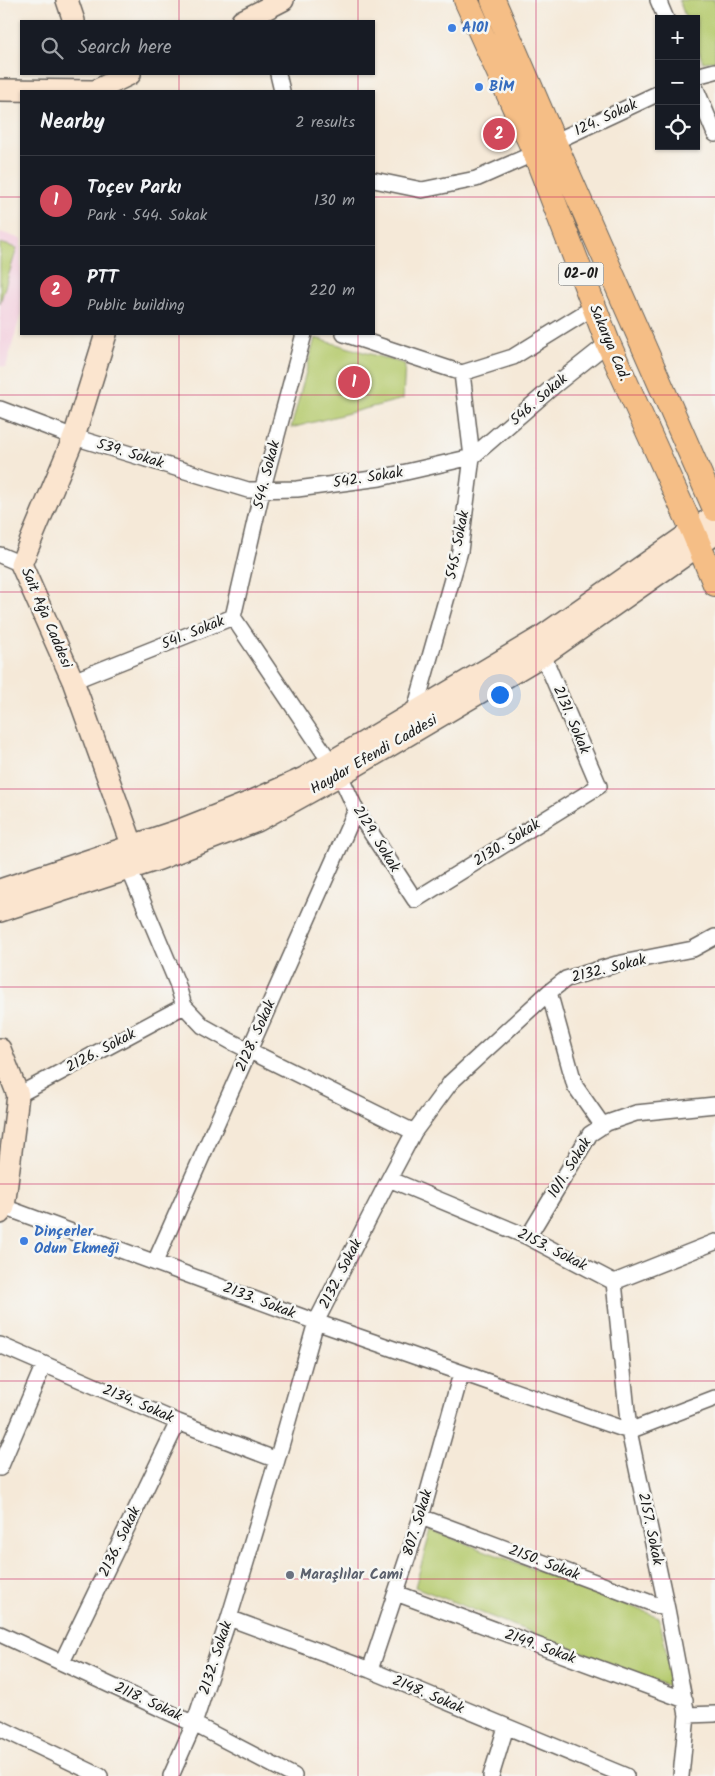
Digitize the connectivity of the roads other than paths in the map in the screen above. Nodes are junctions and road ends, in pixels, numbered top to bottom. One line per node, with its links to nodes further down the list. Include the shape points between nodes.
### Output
1 (67, 0): 8 (main road)
2 (283, 0): 6 (main road)
3 (466, 0): 20 (main road, Sakarya Cad. / 02-01)
4 (493, 0): 20 (main road, Sakarya Cad. / 02-01)
5 (658, 0): 7 (street)
6 (264, 11): 9 (main road)
7 (664, 15)
8 (74, 20)
9 (244, 20)
10 (715, 70): 13 (street)
11 (127, 75): 14 (main road)
12 (278, 75): 16 (street)
13 (700, 75)
14 (93, 85): 15 (main road)
15 (0, 90)
16 (282, 90)
17 (655, 95): 20 (street, 124. Sokak)
18 (700, 98): 19 (street)
19 (715, 134)
20 (544, 148): 21 (street, 124. Sokak, via 476,178 422,190); 22 (main road, Sakarya Cad. / 02-01); 32 (main road, Sakarya Cad. / 02-01)
21 (375, 180)
22 (594, 307): 26 (main road, Sakarya Cad. / 02-01); 27 (street, via 513,357)
23 (106, 335): 29 (main road, Sait Ağa Caddesi)
24 (304, 335): 31 (street, 544. Sokak)
25 (347, 335): 27 (street)
26 (608, 343): 30 (street, 546. Sokak); 34 (main road, Sakarya Cad. / 02-01)
27 (462, 373): 30 (street, 545. Sokak)
28 (0, 409): 29 (street, 539. Sokak)
29 (74, 437): 31 (street, 539. Sokak, via 248,490); 36 (main road, Sait Ağa Caddesi)
30 (472, 457): 31 (street, 542. Sokak, via 380,478); 41 (street, 545. Sokak, via 460,551)
31 (262, 491): 38 (street, 544. Sokak)
32 (715, 509)
33 (715, 515): 34 (main road, Haydar Efendi Caddesi)
34 (702, 537): 37 (main road, Sakarya Cad.); 39 (main road, Haydar Efendi Caddesi); 41 (main road, Haydar Efendi Caddesi)
35 (0, 555): 36 (street)
36 (21, 564): 40 (main road, Sait Ağa Caddesi)
37 (715, 584)
38 (233, 617): 40 (street, 541. Sokak); 42 (street, 541. Sokak)
39 (543, 654): 42 (main road, Haydar Efendi Caddesi); 43 (street, 2131. Sokak)
40 (73, 681): 45 (main road, Sait Ağa Caddesi)
41 (414, 713): 42 (main road, Haydar Efendi Caddesi)
42 (335, 769): 44 (street, 2129. Sokak); 45 (main road, Haydar Efendi Caddesi, via 304,778); 46 (main road, Haydar Efendi Caddesi, via 257,821)
43 (599, 786): 48 (street, 2130. Sokak)
44 (356, 810): 48 (street, 2129. Sokak); 54 (street, 2128. Sokak)
45 (133, 847): 47 (main road, Haydar Efendi Caddesi)
46 (128, 869): 49 (main road, Haydar Efendi Caddesi); 52 (street)
47 (0, 890)
48 (415, 900)
49 (0, 911)
50 (715, 937): 51 (street, 2132. Sokak, via 692,949 617,964 566,979)
51 (548, 992): 57 (street, via 575,1086); 58 (street, 2132. Sokak, via 451,1082)
52 (184, 1006): 54 (street, via 203,1026); 55 (street, 2126. Sokak)
53 (0, 1049): 55 (main road)
54 (250, 1050): 58 (street); 64 (street, 2128. Sokak)
55 (18, 1096): 59 (main road)
56 (715, 1105): 57 (street, 10/1. Sokak, via 636,1113)
57 (603, 1126): 62 (street, 10/1. Sokak, via 590,1134)
58 (414, 1132): 60 (street, 2132. Sokak)
59 (4, 1176): 61 (main road)
60 (389, 1179): 62 (street, 2153. Sokak); 66 (street, 2132. Sokak)
61 (2, 1210): 64 (street, 2133. Sokak)
62 (528, 1237): 65 (street, 2153. Sokak)
63 (715, 1242): 65 (street)
64 (155, 1262): 66 (street, 2133. Sokak)
65 (614, 1282): 72 (street, 2157. Sokak)
66 (316, 1322): 69 (street, 2133. Sokak); 73 (street, 2132. Sokak)
67 (0, 1345): 68 (street, 2134. Sokak)
68 (44, 1364): 71 (street, 2134. Sokak); 74 (street)
69 (461, 1374): 72 (street, 2133. Sokak); 75 (street, 807. Sokak)
70 (715, 1398): 72 (street)
71 (178, 1422): 73 (street, 2134. Sokak); 80 (street, 2136. Sokak)
72 (629, 1431): 77 (street, 2157. Sokak)
73 (277, 1460): 78 (street, 2132. Sokak)
74 (0, 1468)
75 (421, 1517): 76 (street, 807. Sokak); 77 (street, 2150. Sokak)
76 (396, 1593): 81 (street, 807. Sokak); 82 (street, 2149. Sokak)
77 (667, 1609): 82 (street, 2157. Sokak)
78 (228, 1618): 81 (street, 2148. Sokak); 84 (street, 2132. Sokak)
79 (0, 1634): 80 (street, 2118. Sokak)
80 (62, 1662): 84 (street, 2118. Sokak)
81 (370, 1670): 86 (street, 2148. Sokak)
82 (686, 1708): 83 (street); 92 (street, 2157. Sokak)
83 (715, 1714)
84 (194, 1724): 88 (street, 2132. Sokak); 89 (street, 2118. Sokak)
85 (0, 1728): 87 (street)
86 (506, 1728): 90 (street); 91 (street, 2148. Sokak)
87 (100, 1776)
88 (171, 1776)
89 (294, 1776)
90 (491, 1776)
91 (626, 1776)
92 (681, 1776)

